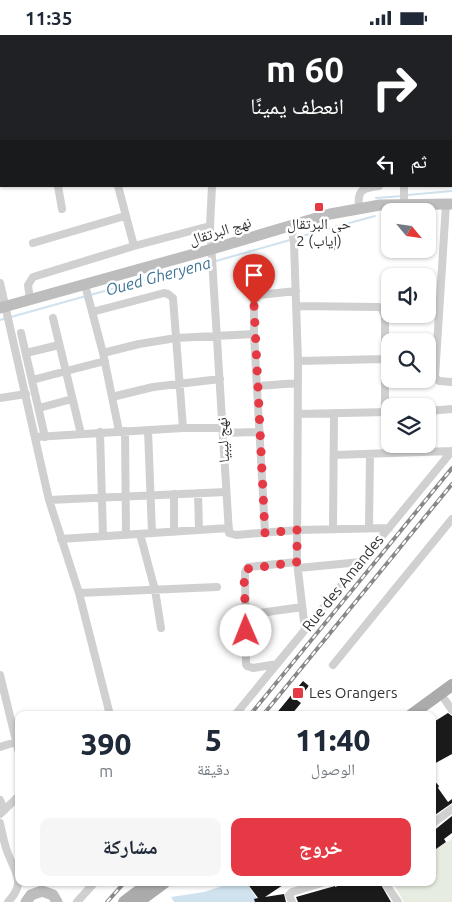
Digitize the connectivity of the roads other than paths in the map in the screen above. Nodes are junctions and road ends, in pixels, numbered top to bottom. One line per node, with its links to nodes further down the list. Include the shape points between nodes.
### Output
1 (422, 35): 2 (street)
2 (447, 35)
3 (58, 187): 13 (street)
4 (118, 187): 14 (street)
5 (212, 187): 15 (street, نهج ليبيا)
6 (368, 187): 12 (street, via 358,198)
7 (404, 189): 8 (street)
8 (404, 203)
9 (436, 204): 10 (street, نهج البرتقال)
10 (449, 204): 42 (street, via 435,377 439,381)
11 (381, 205): 12 (street, نهج البرتقال)
12 (359, 208): 16 (street, نهج البرتقال, via 330,214)
13 (62, 209)
14 (125, 216): 17 (street); 18 (street)
15 (210, 226): 18 (street); 19 (street, نهج ليبيا)
16 (292, 230): 19 (street, نهج البرتقال); 22 (street)
17 (33, 243)
18 (134, 246): 23 (street, via 33,277 28,285)
19 (212, 252): 21 (street, نهج البرتقال); 31 (street, نهج ليبيا)
20 (0, 283): 25 (street)
21 (86, 288): 23 (street, نهج البرتقال); 26 (street)
22 (296, 291): 24 (street); 30 (street, via 256,297)
23 (30, 300): 25 (street, نهج البرتقال)
24 (297, 306): 28 (street, via 379,307 385,316); 38 (street)
25 (4, 309): 29 (street)
26 (92, 310): 32 (street, via 168,294 173,298); 35 (street)
27 (53, 318): 33 (street)
28 (385, 333)
29 (16, 334): 34 (street); 46 (street)
30 (254, 334): 31 (street); 45 (street)
31 (217, 336): 32 (street); 40 (street, نهج ليبيا)
32 (176, 338): 35 (street); 44 (street)
33 (59, 345): 34 (street); 39 (street)
34 (26, 353): 41 (street)
35 (103, 353): 37 (street)
36 (381, 359): 38 (street)
37 (105, 361): 39 (street); 48 (street)
38 (298, 361): 43 (street)
39 (66, 372): 41 (street); 49 (street)
40 (220, 379): 44 (street); 58 (street, نهج ليبيا)
41 (32, 381): 50 (street)
42 (452, 382)
43 (298, 383): 45 (street); 55 (street)
44 (179, 384): 48 (street); 56 (street)
45 (258, 386): 61 (street)
46 (26, 393): 47 (street); 63 (street)
47 (0, 397)
48 (112, 397): 59 (street)
49 (72, 399): 50 (street); 62 (street)
50 (39, 408): 64 (street)
51 (452, 409): 52 (street)
52 (436, 410)
53 (334, 413): 54 (street); 55 (street); 67 (street)
54 (381, 413)
55 (298, 414): 81 (street)
56 (183, 428): 57 (street); 58 (street)
57 (148, 430): 59 (street); 71 (street)
58 (223, 430): 61 (street); 68 (street, نهج ليبيا)
59 (122, 431): 60 (street); 72 (street)
60 (100, 432): 62 (street); 73 (street)
61 (260, 432): 84 (street)
62 (81, 434): 64 (street)
63 (35, 437): 64 (street); 74 (street)
64 (45, 437)
65 (452, 451): 66 (street); 78 (street, Rue des Amandes)
66 (370, 454): 67 (street); 77 (street)
67 (334, 455): 79 (street)
68 (226, 492): 69 (street); 76 (street, نهج ليبيا)
69 (198, 493): 70 (street); 80 (street)
70 (174, 494): 71 (street); 82 (street)
71 (150, 495): 72 (street); 83 (street)
72 (126, 496): 73 (street); 86 (street)
73 (101, 497): 74 (street); 87 (street)
74 (50, 499): 88 (street)
75 (452, 519): 99 (street)
76 (228, 528): 80 (street); 84 (street, via 233,535)
77 (368, 528): 78 (street); 79 (street)
78 (389, 528): 89 (street, Rue des Amandes)
79 (334, 529): 81 (street)
80 (200, 530): 82 (street)
81 (297, 530): 84 (street); 90 (street)
82 (174, 532): 83 (street)
83 (152, 533): 85 (street)
84 (265, 533)
85 (140, 534): 86 (street); 92 (street)
86 (126, 535): 87 (street)
87 (103, 536): 88 (street)
88 (61, 539): 93 (street)
89 (361, 562): 90 (street); 97 (street, Rue des Amandes)
90 (298, 565): 94 (street); 95 (street, via 246,569)
91 (218, 587): 92 (street)
92 (155, 590): 93 (street); 96 (street)
93 (79, 593): 103 (street)
94 (302, 607): 95 (street); 97 (street)
95 (246, 615): 98 (street, via 246,664 253,668)
96 (161, 628)
97 (305, 629): 98 (street, Rue des Amandes)
98 (277, 664): 104 (street, Rue des Amandes)
99 (333, 665)
100 (0, 675): 107 (street)
101 (452, 685): 105 (main road)
102 (450, 702): 106 (main road)
103 (109, 711)
104 (238, 711)
105 (416, 711)
106 (433, 711)
107 (15, 739)
108 (15, 743): 109 (street)
109 (0, 747)
110 (0, 800): 113 (street)
111 (15, 800): 113 (street)
112 (452, 809): 114 (street)
113 (2, 812)
114 (436, 821)
115 (0, 823): 116 (street)
116 (15, 870)
117 (17, 886): 126 (street)
118 (41, 886): 125 (street)
119 (55, 886): 128 (street)
120 (91, 886): 129 (street)
121 (145, 886): 130 (main road)
122 (160, 886): 131 (main road)
123 (312, 886): 132 (street, via 290,893)
124 (387, 886): 133 (street)
125 (34, 893): 127 (street); 128 (street, via 50,893)
126 (8, 902)
127 (26, 902)
128 (57, 902)
129 (76, 902)
130 (124, 902)
131 (138, 902)
132 (292, 902)
133 (398, 902)

